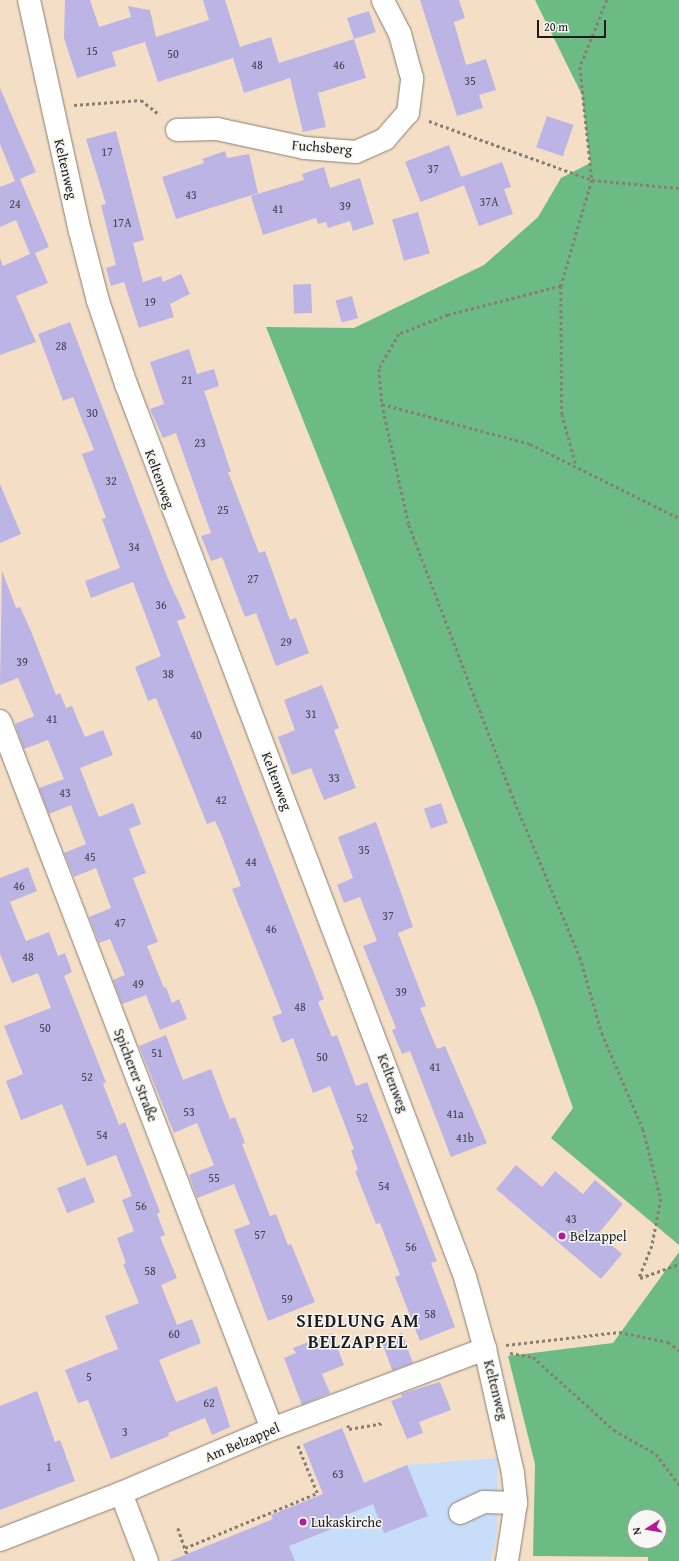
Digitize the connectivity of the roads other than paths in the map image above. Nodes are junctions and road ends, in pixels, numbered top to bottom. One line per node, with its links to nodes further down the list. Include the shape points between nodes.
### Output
1 (29, 0): 5 (street, Keltenweg, via 51,107 98,301 126,384 181,535 444,1215)
2 (383, 0): 3 (street, Fuchsberg, via 400,34 412,78 408,113 385,139 356,152 304,148 218,129)
3 (177, 130)
4 (0, 721): 6 (street, Spicherer Straße)
5 (485, 1349): 6 (street, Am Belzappel); 8 (street, Keltenweg, via 504,1426)
6 (272, 1429): 7 (street, Am Belzappel)
7 (121, 1493): 10 (street, Am Belzappel); 11 (street)
8 (516, 1503): 9 (street, via 484,1502); 12 (street, Keltenweg)
9 (460, 1513)
10 (0, 1540)
11 (147, 1561)
12 (507, 1561)

